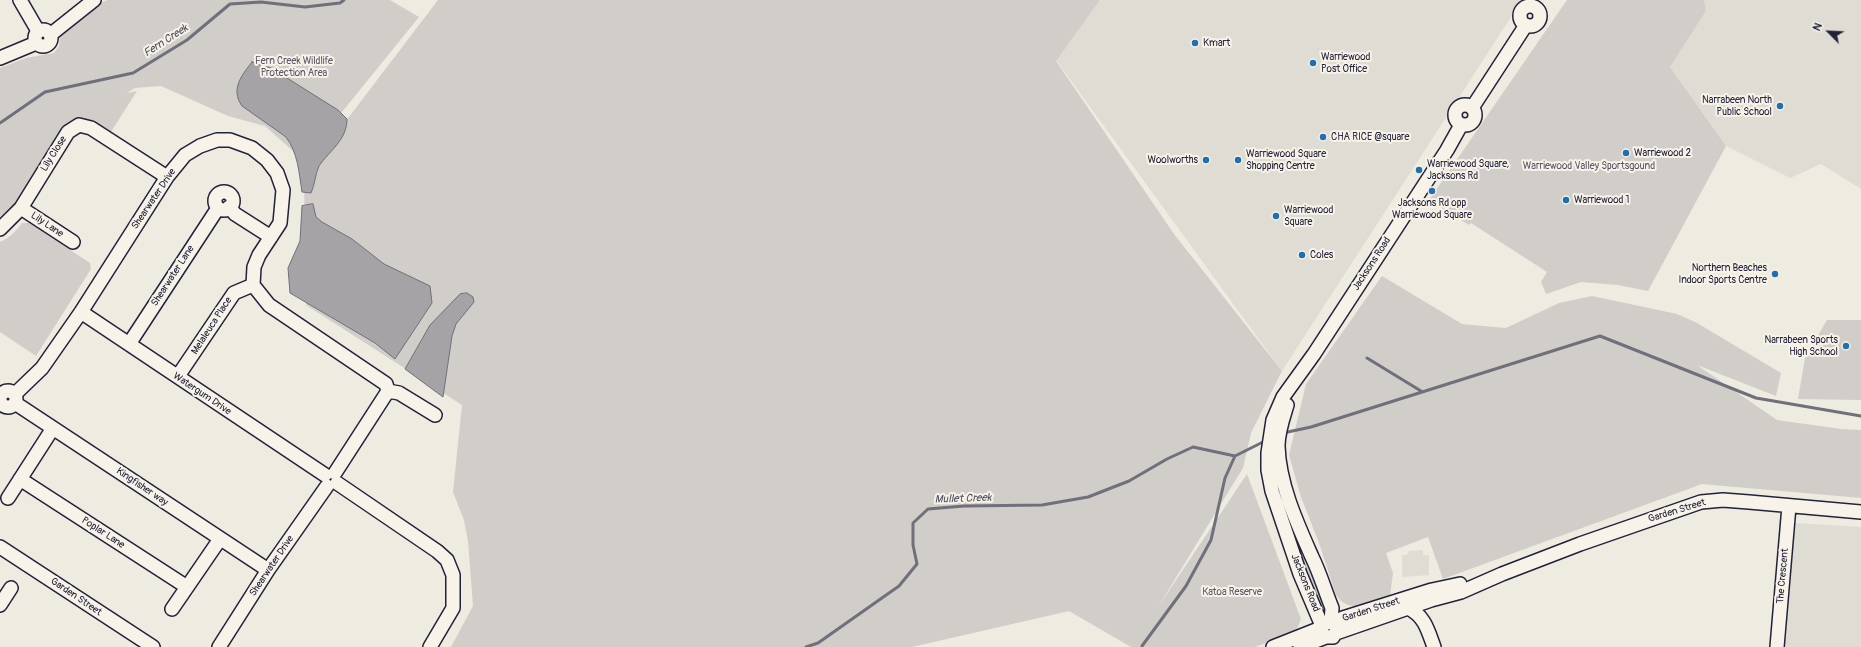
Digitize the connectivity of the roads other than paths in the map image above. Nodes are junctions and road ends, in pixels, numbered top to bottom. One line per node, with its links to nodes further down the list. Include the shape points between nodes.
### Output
1 (20, 0): 4 (street)
2 (94, 0): 4 (street)
3 (1540, 4): 19 (street, Jacksons Road, via 1522,10 1520,17 1526,25 1472,108 1476,115 1475,119 1469,125 1461,125 1314,354 1293,382 1278,420 1279,434)
4 (41, 36): 5 (street)
5 (0, 58)
6 (167, 177): 7 (street, Lily Close, via 91,128 79,125 68,132); 9 (street, Shearwater Drive, via 185,155 217,140 230,140 252,148 267,160 277,173 283,190 280,223); 12 (street, Shearwater Drive)
7 (21, 208): 8 (street, Lily Close); 10 (street, Lily Lane)
8 (0, 229)
9 (270, 237): 11 (street, Shearwater Drive, via 254,267); 13 (street, Shearwater Lane, via 224,208)
10 (72, 242)
11 (253, 285): 14 (street, Melaleuca Place, via 234,293); 15 (street, via 269,305 373,374 386,384)
12 (80, 312): 13 (street, Watergum Drive); 16 (street, Shearwater Drive, via 42,368)
13 (129, 344): 14 (street, Watergum Drive)
14 (178, 376): 21 (street, Watergum Drive)
15 (388, 391): 17 (street, via 398,393); 21 (street, Shearwater Drive)
16 (6, 398): 18 (street, Kingfisher way)
17 (434, 415)
18 (53, 428): 20 (street); 25 (street, Kingfisher way)
19 (1273, 450): 36 (street, Jacksons Road, via 1285,488 1332,608); 36 (street, Jacksons Road, via 1268,470 1272,491 1292,552)
20 (20, 479): 22 (street); 29 (street, Poplar Lane)
21 (331, 479): 27 (street, Shearwater Drive); 39 (street, Watergum Drive, via 447,560 453,575 453,608)
22 (8, 498)
23 (1789, 506): 24 (street, Garden Street); 28 (street, Garden Street, via 1723,500 1700,502); 43 (street, The Crescent)
24 (1861, 512)
25 (220, 539): 27 (street, Kingfisher way); 29 (street)
26 (0, 546): 37 (street, Garden Street)
27 (268, 570): 38 (street, Shearwater Drive)
28 (1502, 574): 31 (street, Garden Street, via 1461,592); 36 (street, Garden Street, via 1432,590)
29 (186, 587): 34 (street)
30 (11, 588): 32 (street)
31 (1431, 600): 33 (street, Garden Street); 35 (street)
32 (0, 605)
33 (1408, 608): 35 (street, via 1419,614); 36 (street, Garden Street)
34 (172, 609)
35 (1424, 621): 42 (street)
36 (1330, 627): 40 (street, Garden Street); 41 (street, Garden Street)
37 (152, 647)
38 (219, 647)
39 (430, 647)
40 (1273, 647)
41 (1300, 647)
42 (1434, 647)
43 (1777, 647)

